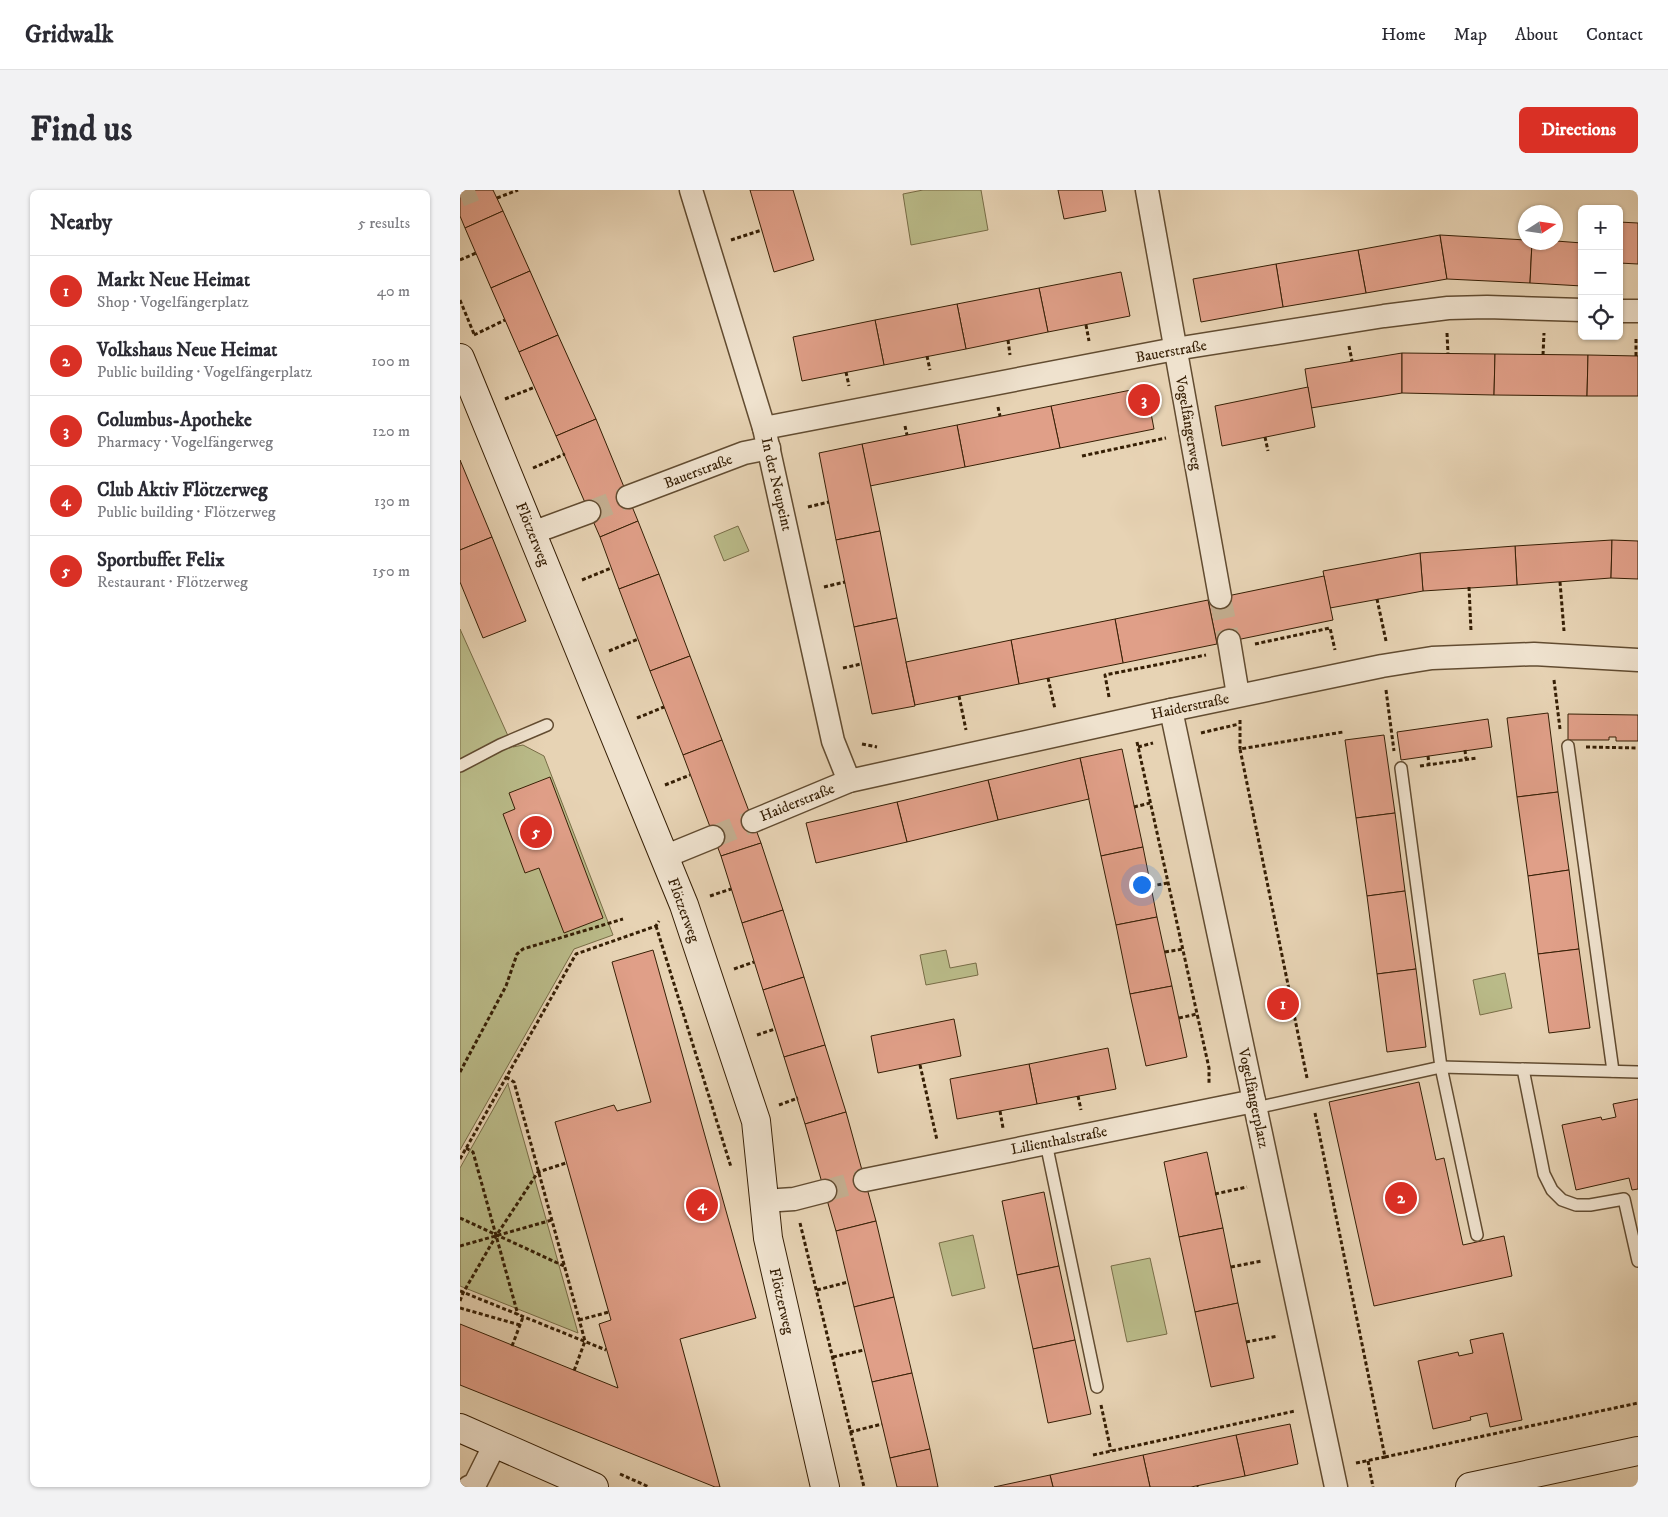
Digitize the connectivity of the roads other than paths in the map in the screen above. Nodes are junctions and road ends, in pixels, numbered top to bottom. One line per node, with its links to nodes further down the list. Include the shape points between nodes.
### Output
1 (691, 190): 8 (street, In der Neupeint)
2 (1147, 190): 6 (street, Vogelfängerweg)
3 (1578, 310): 6 (street, Bauerstraße, via 1448,308)
4 (1623, 313): 5 (street)
5 (1637, 320)
6 (1175, 349): 8 (street, Bauerstraße); 12 (street, Vogelfängerweg)
7 (460, 358): 11 (street, Flötzerweg)
8 (766, 438): 9 (street, Bauerstraße, via 744,453); 21 (street, In der Neupeint, via 833,741)
9 (628, 497)
10 (589, 512): 11 (street)
11 (532, 533): 24 (street, Flötzerweg)
12 (1220, 597)
13 (1221, 647): 15 (street)
14 (1638, 660): 15 (street, Haiderstraße, via 1551,655 1432,658)
15 (1238, 695): 16 (street, Haiderstraße)
16 (1171, 710): 21 (street, Haiderstraße); 29 (street, Vogelfängerplatz)
17 (547, 725): 19 (lane)
18 (1568, 746): 27 (lane)
19 (460, 766)
20 (1401, 768): 25 (lane)
21 (848, 781): 22 (street, Haiderstraße)
22 (753, 821)
23 (713, 837): 24 (street)
24 (664, 856): 33 (street, Flötzerweg, via 684,904 756,1121)
25 (1441, 1067): 26 (lane); 29 (lane); 34 (lane)
26 (1523, 1069): 27 (lane); 35 (lane, via 1544,1174 1552,1190 1562,1200 1576,1205 1624,1199)
27 (1613, 1071): 28 (lane)
28 (1638, 1072)
29 (1255, 1105): 30 (street, Lilienthalstraße); 44 (street, Vogelfängerplatz)
30 (1046, 1143): 31 (street, Lilienthalstraße); 36 (lane)
31 (865, 1180)
32 (825, 1191): 33 (street, via 794,1199)
33 (764, 1201): 43 (street, Flötzerweg, via 768,1238)
34 (1477, 1235)
35 (1638, 1261)
36 (1097, 1387)
37 (460, 1428): 38 (street)
38 (495, 1444): 41 (street, via 475,1484); 42 (street)
39 (1638, 1451): 40 (street)
40 (1480, 1486)
41 (469, 1487)
42 (594, 1487)
43 (825, 1487)
44 (1336, 1487)

